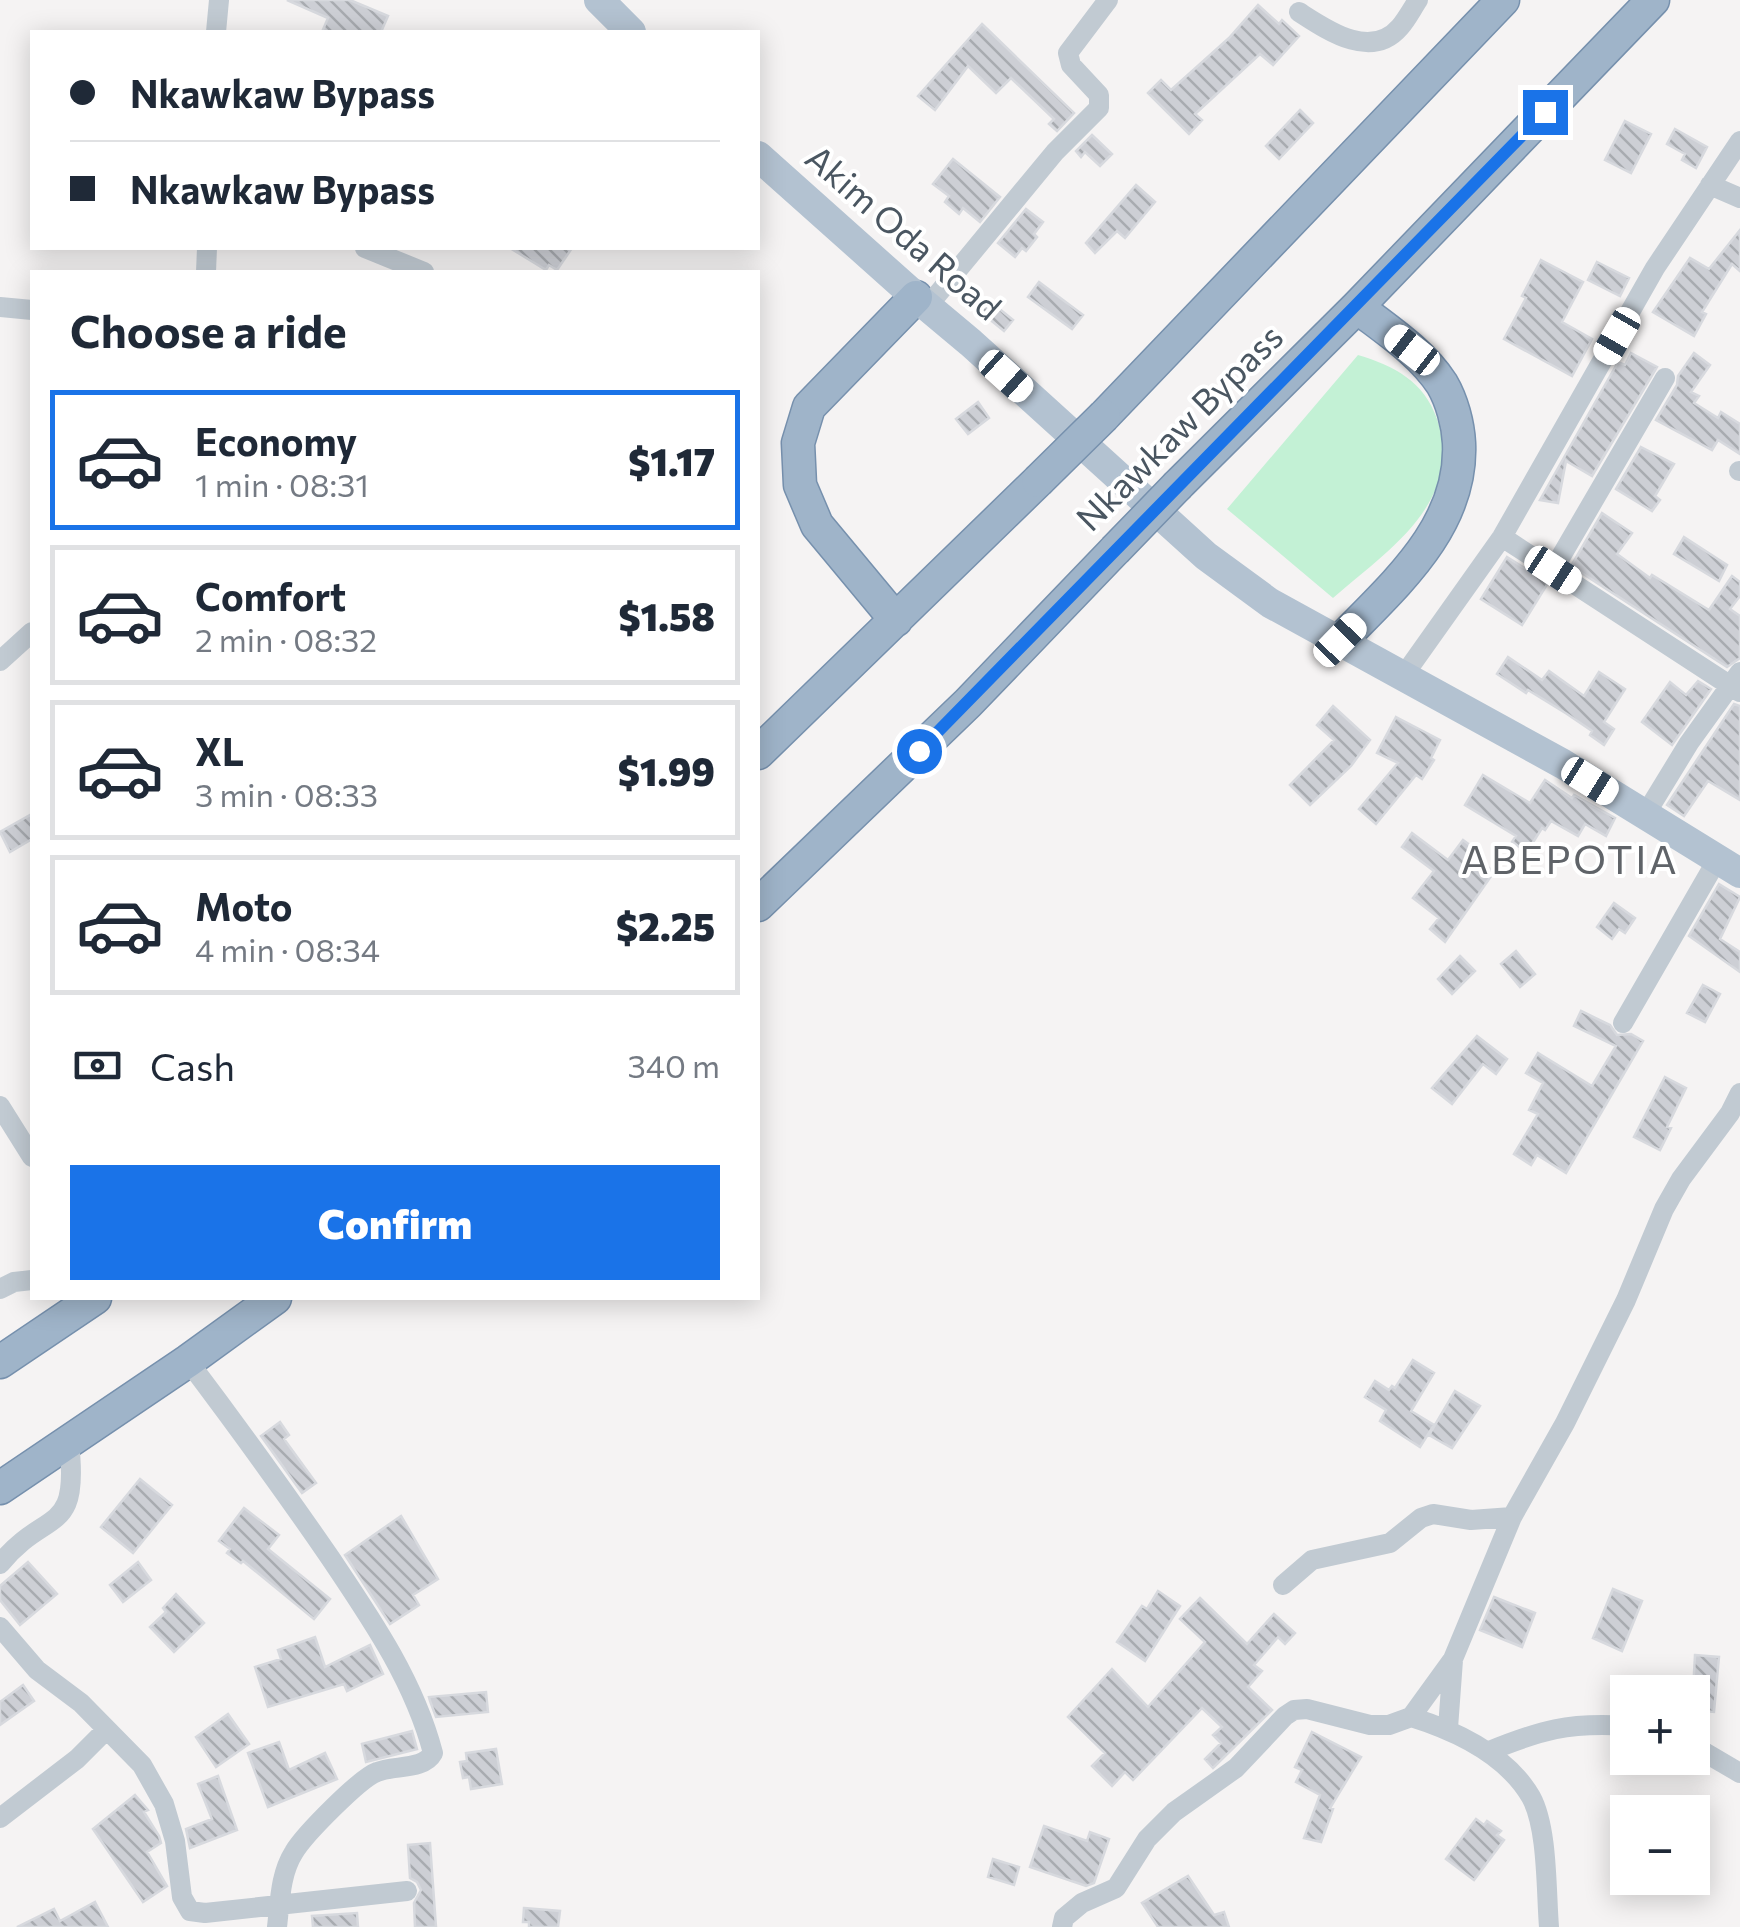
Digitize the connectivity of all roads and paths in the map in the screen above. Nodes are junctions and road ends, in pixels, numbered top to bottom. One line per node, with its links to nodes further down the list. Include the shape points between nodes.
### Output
1 (219, 0): 8 (street)
2 (598, 0): 9 (main road)
3 (1108, 0): 16 (street, via 1068,53 1071,66 1099,95 1100,108)
4 (1418, 0): 7 (street, via 1398,30 1365,42 1335,35)
5 (1503, 0): 23 (highway, Nkawkaw Bypass, bridge, via 1104,416)
6 (1653, 0): 17 (highway, Nkawkaw Bypass)
7 (1299, 12)
8 (216, 30)
9 (628, 30)
10 (1740, 141): 12 (street)
11 (760, 158): 16 (main road, Akim Oda Road)
12 (1710, 186): 13 (street); 21 (street, via 1655,268)
13 (1740, 198)
14 (370, 250): 15 (street)
15 (419, 270)
16 (921, 302): 23 (highway, via 809,407 798,443 800,485 817,524); 25 (main road, Akim Oda Road, via 1206,556 1270,603)
17 (1357, 307): 25 (highway, via 1412,350 1443,386 1458,426 1460,466 1452,500 1427,547); 32 (highway, Nkawkaw Bypass, bridge)
18 (0, 308): 19 (street)
19 (30, 310)
20 (1666, 378): 22 (street)
21 (1502, 537): 22 (street); 27 (street)
22 (1553, 570): 28 (street)
23 (896, 620): 29 (highway, Nkawkaw Bypass)
24 (30, 634): 26 (street)
25 (1340, 640): 27 (main road, Akim Oda Road)
26 (0, 661)
27 (1404, 675): 30 (main road, Akim Oda Road)
28 (1737, 683): 30 (street, via 1689,743)
29 (760, 750)
30 (1645, 815): 31 (main road, Akim Oda Road)
31 (1728, 867): 33 (street)
32 (760, 904)
33 (1623, 1023)
34 (1740, 1093): 45 (street, via 1664,1209 1626,1300)
35 (0, 1106): 36 (street)
36 (30, 1153)
37 (30, 1280): 38 (street)
38 (0, 1289)
39 (272, 1300): 41 (highway)
40 (76, 1302): 42 (highway)
41 (188, 1361): 43 (highway); 59 (street, via 404,1671 434,1753 423,1763 370,1774 351,1790 294,1852)
42 (0, 1362)
43 (69, 1443): 44 (highway); 46 (street, via 68,1506)
44 (0, 1488)
45 (1512, 1517): 47 (street, via 1433,1514 1390,1543 1312,1560); 49 (street)
46 (0, 1564)
47 (1284, 1584)
48 (0, 1627): 53 (street, via 37,1670)
49 (1453, 1659): 50 (street); 52 (street)
50 (1412, 1717): 52 (street); 61 (street, via 1370,1725 1294,1710 1236,1768 1146,1839 1116,1888 1082,1903)
51 (1610, 1725): 54 (street, via 1545,1728)
52 (1448, 1728): 54 (street)
53 (106, 1730): 57 (street); 59 (street, via 142,1765 164,1804 190,1911)
54 (1487, 1752): 62 (street, via 1530,1797 1540,1823)
55 (1710, 1756): 56 (street)
56 (1740, 1773)
57 (0, 1818)
58 (407, 1891): 59 (street)
59 (280, 1902): 60 (street)
60 (277, 1927)
61 (1062, 1927)
62 (1549, 1927)

